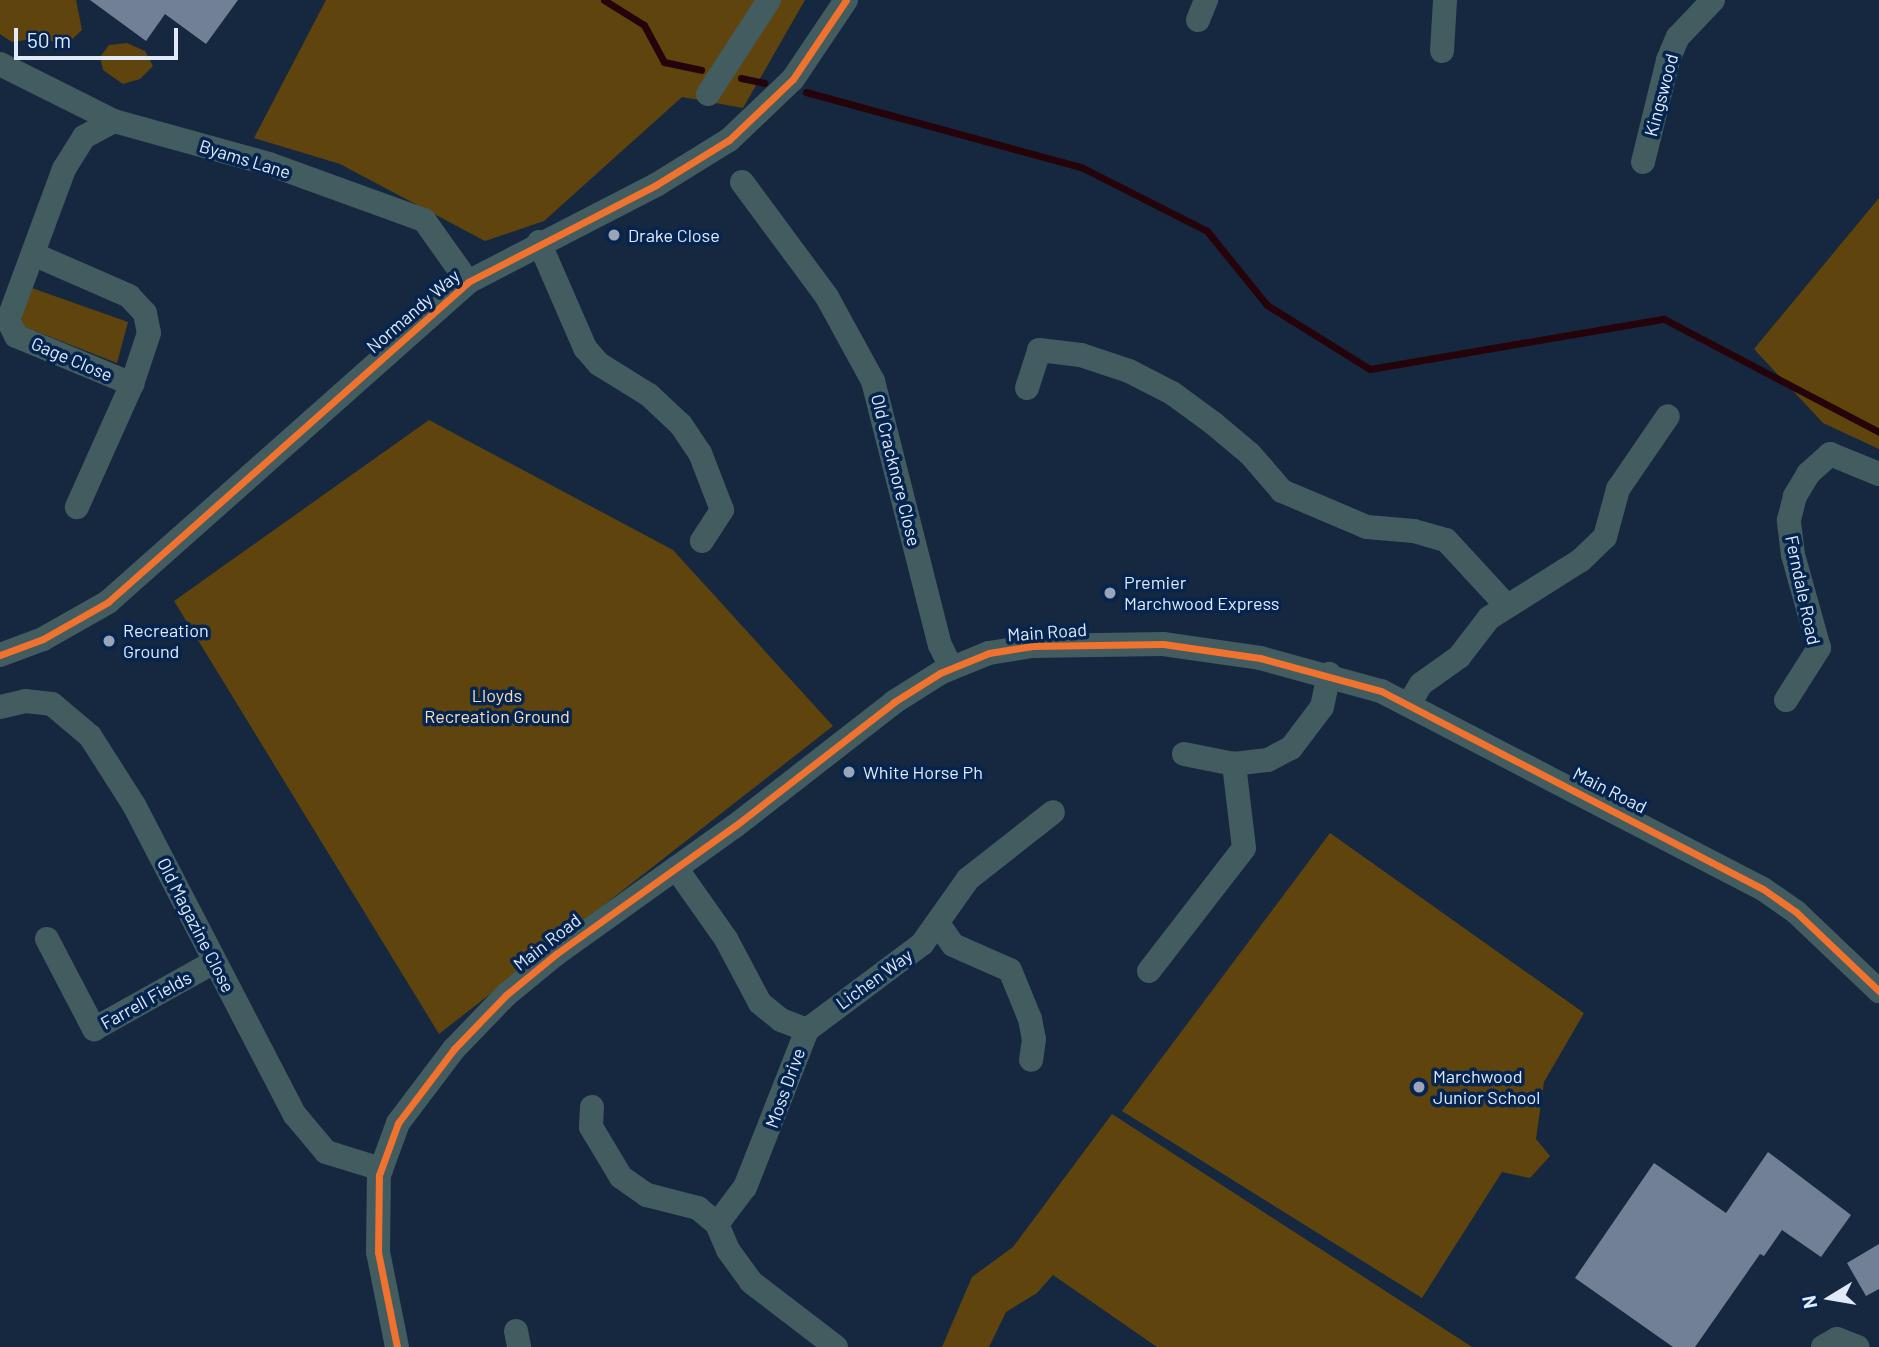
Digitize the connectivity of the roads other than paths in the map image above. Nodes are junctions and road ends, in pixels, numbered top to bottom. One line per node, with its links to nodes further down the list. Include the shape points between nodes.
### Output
1 (769, 0): 7 (street)
2 (846, 0): 11 (street, Normandy Way, via 793,79 729,140 656,185)
3 (1445, 0): 5 (street)
4 (1713, 0): 9 (street, Kingswood, via 1678,37 1668,60)
5 (1442, 51)
6 (0, 64): 8 (street, Byams Lane)
7 (708, 94)
8 (114, 121): 12 (street, Gage Close, via 84,137 64,169); 13 (street, Byams Lane, via 269,164 424,220)
9 (1643, 162)
10 (742, 182): 22 (street, Old Cracknore Close, via 827,297 873,381 940,645)
11 (540, 242): 13 (street, Normandy Way); 19 (street, via 585,348 607,371 649,395 700,453 722,510)
12 (33, 254): 14 (street, Gage Close, via 129,296 145,313 149,333); 14 (street, Gage Close, via 8,320 16,336)
13 (468, 282): 21 (street, Normandy Way, via 108,603 43,639)
14 (132, 384): 18 (street, Gage Close)
15 (1027, 388): 20 (street, via 1040,350 1081,355 1129,371 1172,393 1213,423 1250,454 1282,491 1367,527 1414,531 1446,540)
16 (1668, 416): 20 (street, via 1618,489 1605,537 1581,560)
17 (1879, 474): 24 (street, Ferndale Road, via 1830,454 1808,474 1795,496 1789,520 1793,555 1819,648)
18 (77, 507)
19 (702, 541)
20 (1507, 606): 25 (street, via 1489,618 1459,657 1422,684)
21 (0, 655)
22 (951, 668): 23 (street, Main Road, via 1009,649 1133,643 1225,652); 30 (street, Main Road, via 894,702)
23 (1329, 674): 25 (street, Main Road); 28 (street, via 1322,707 1291,748 1268,760)
24 (1786, 700)
25 (1409, 704): 35 (street, Main Road, via 1763,889 1796,912)
26 (0, 708): 33 (street, Old Magazine Close, via 25,701 52,704 90,736 134,806)
27 (1184, 754): 28 (street)
28 (1234, 764): 34 (street, via 1244,848)
29 (1053, 812): 31 (street, Lichen Way, via 968,879)
30 (676, 868): 36 (street, Moss Drive, via 726,939 754,996 781,1020); 39 (street, Main Road, via 556,954 481,1021 398,1123)
31 (939, 926): 36 (street, Lichen Way, via 922,944); 37 (street, via 953,946 1010,970 1030,1019 1034,1039)
32 (47, 939): 33 (street, Farrell Fields, via 94,1029)
33 (214, 962): 39 (street, Old Magazine Close, via 305,1129 338,1158)
34 (1149, 971)
35 (1879, 991)
36 (807, 1030): 40 (street, Moss Drive, via 745,1187)
37 (1031, 1060)
38 (592, 1107): 40 (street, via 591,1128 621,1177 647,1195 698,1208)
39 (381, 1169): 41 (street, Main Road, via 377,1234)
40 (717, 1224): 42 (street, via 727,1250 751,1282)
41 (397, 1347)
42 (836, 1347)
43 (1823, 1347): 44 (street, via 1838,1339)
44 (1858, 1347)

